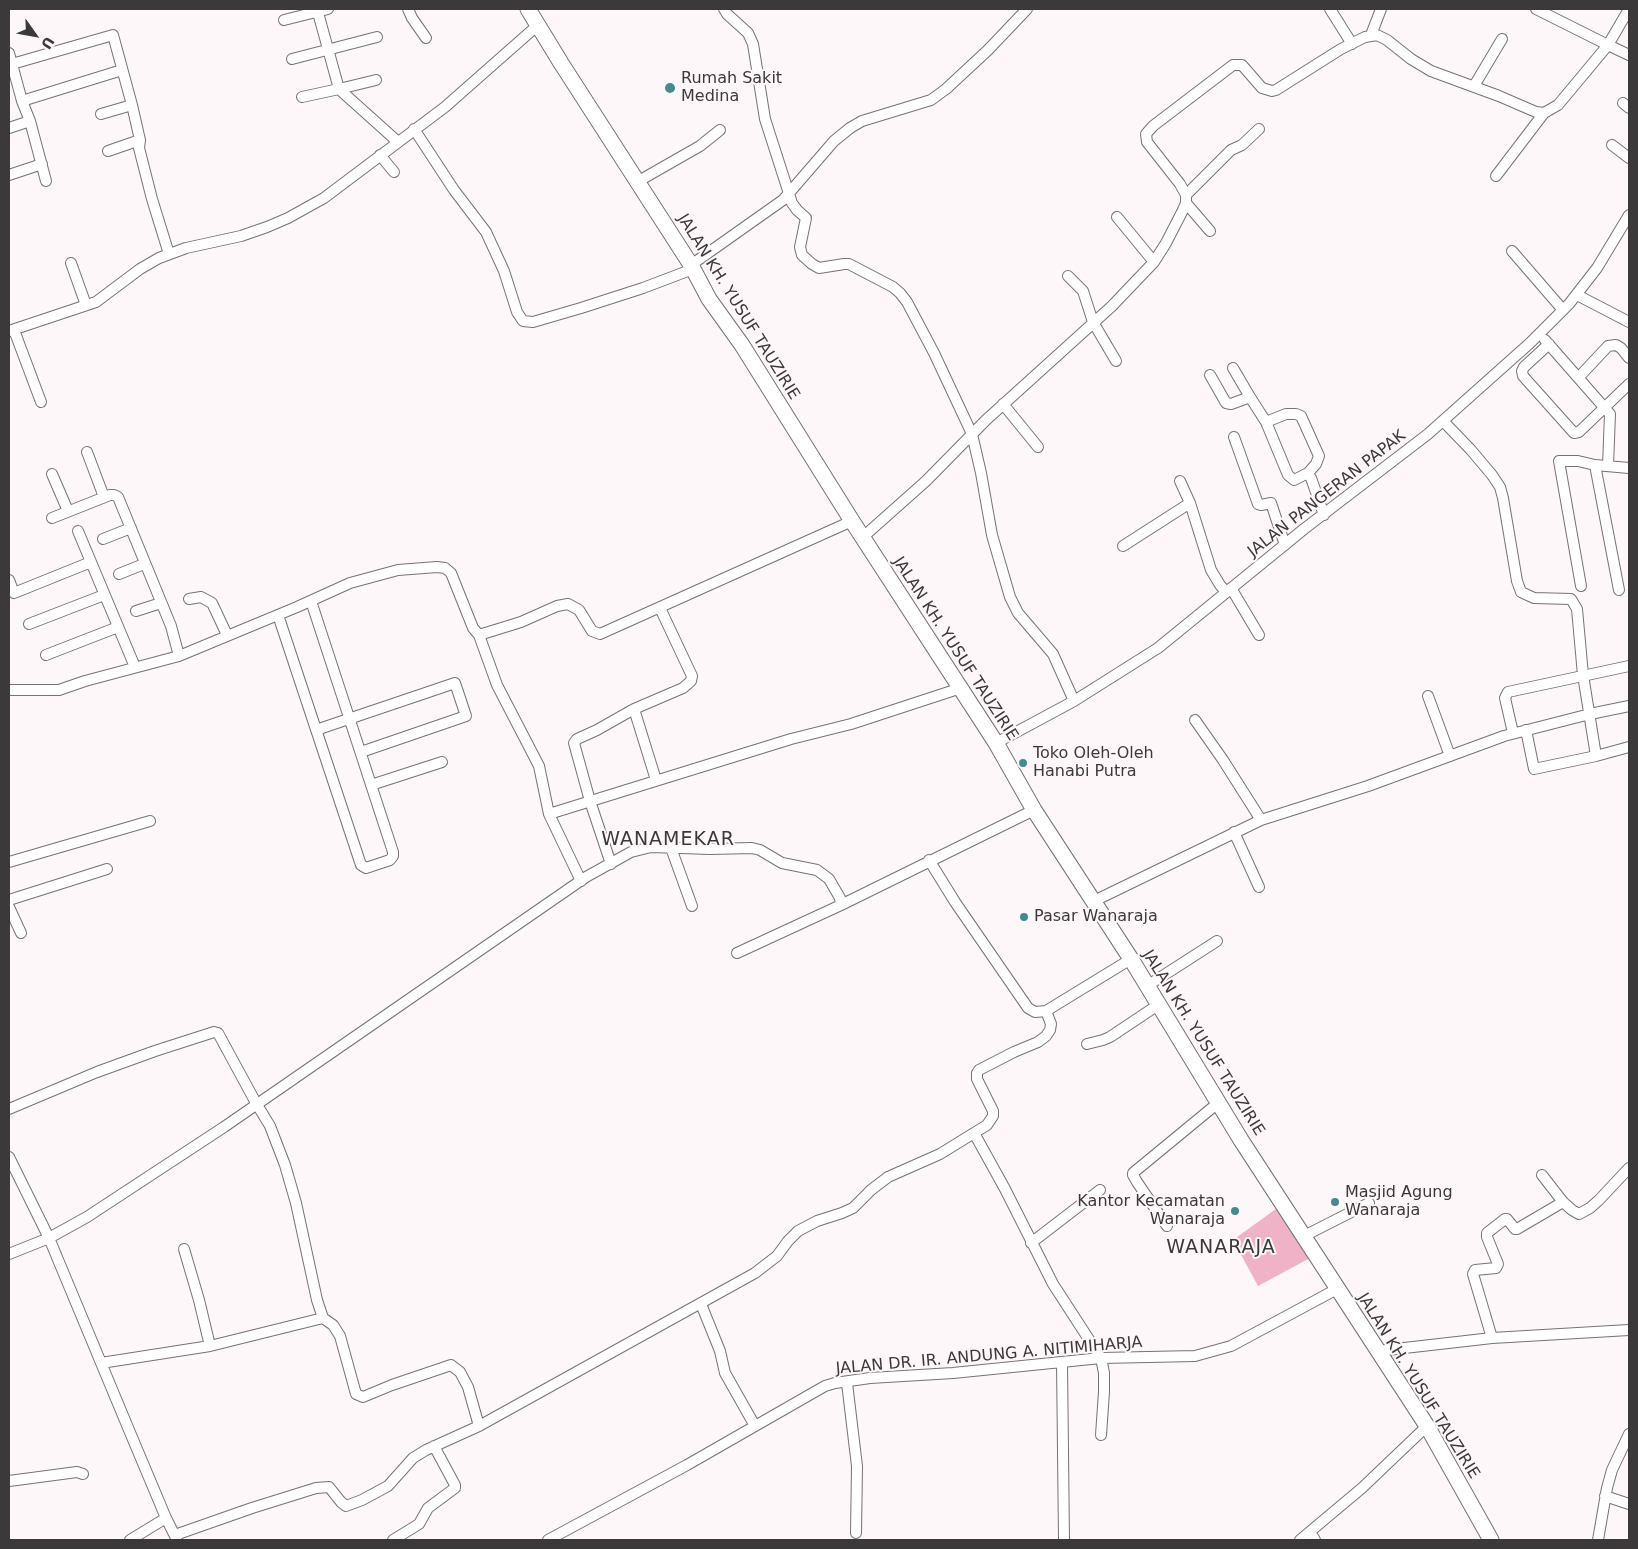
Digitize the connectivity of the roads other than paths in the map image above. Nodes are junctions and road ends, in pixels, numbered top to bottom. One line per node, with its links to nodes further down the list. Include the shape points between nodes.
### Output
1 (328, 9): 10 (street)
2 (408, 9): 15 (street)
3 (528, 9): 12 (main road, JALAN KH. YUSUF TAUZIRIE)
4 (724, 9): 51 (street, via 750,36 753,44 765,118)
5 (1027, 9): 51 (street, via 988,50 931,100 862,120 842,134)
6 (1330, 9): 17 (street)
7 (1381, 9): 13 (street)
8 (1536, 9): 18 (street)
9 (1629, 9): 18 (street)
10 (317, 10): 11 (street); 19 (street)
11 (284, 20)
12 (538, 25): 36 (street, via 445,107); 50 (main road, JALAN KH. YUSUF TAUZIRIE)
13 (1371, 35): 17 (street); 27 (street, via 1387,40 1421,66)
14 (377, 37): 19 (street)
15 (426, 38)
16 (1502, 40): 27 (street)
17 (1352, 44): 52 (street, via 1272,91 1262,88 1242,65 1236,64 1153,126 1146,134 1147,142 1180,184)
18 (1608, 45): 21 (street); 32 (street, via 1558,105)
19 (328, 50): 22 (street); 28 (street)
20 (9, 53): 23 (street)
21 (1629, 55)
22 (292, 60)
23 (12, 64): 24 (street, via 113,35); 26 (street)
24 (122, 70): 30 (street); 31 (street)
25 (376, 80): 28 (street)
26 (13, 86): 30 (street)
27 (1474, 86): 32 (street)
28 (338, 89): 29 (street); 40 (street)
29 (302, 98)
30 (22, 101): 34 (street)
31 (132, 106): 33 (street); 39 (street)
32 (1544, 113): 48 (street)
33 (101, 114)
34 (30, 122): 35 (street); 45 (street)
35 (9, 128)
36 (414, 129): 40 (street); 60 (street, via 486,232 523,321 533,322 581,308 643,288)
37 (1259, 129): 52 (street, via 1231,150)
38 (720, 130): 50 (street, via 700,146)
39 (140, 140): 42 (street); 57 (street, via 139,148)
40 (398, 142): 43 (street)
41 (1612, 145): 44 (street)
42 (108, 151)
43 (380, 155): 46 (street); 57 (street, via 324,198 288,218 241,236)
44 (1629, 158)
45 (42, 164): 47 (street); 49 (street)
46 (394, 172)
47 (9, 175)
48 (1496, 176)
49 (46, 181)
50 (637, 182): 60 (main road, JALAN KH. YUSUF TAUZIRIE)
51 (789, 195): 60 (street); 82 (street, via 794,206 806,218 800,246 806,259 822,268 849,264 893,287 904,298)
52 (1186, 199): 55 (street); 58 (street)
53 (1629, 215): 62 (street, JALAN PANGERAN PAPAK)
54 (1117, 217): 58 (street)
55 (1210, 230)
56 (1512, 250): 64 (street)
57 (169, 254): 63 (street, via 140,269 96,302)
58 (1154, 262): 65 (street)
59 (71, 263): 63 (street)
60 (692, 267): 97 (main road, JALAN KH. YUSUF TAUZIRIE, via 709,299 742,345)
61 (1068, 276): 65 (street, via 1083,290)
62 (1577, 295): 64 (street, JALAN PANGERAN PAPAK); 66 (street)
63 (86, 305): 67 (street)
64 (1563, 310): 68 (street, JALAN PANGERAN PAPAK)
65 (1093, 322): 71 (street); 78 (street)
66 (1629, 322)
67 (11, 331): 77 (street)
68 (1540, 333): 69 (street); 80 (street, JALAN PANGERAN PAPAK)
69 (1549, 344): 74 (street); 79 (street, via 1524,367 1522,371 1526,381 1574,433 1579,432)
70 (1629, 358): 74 (street, via 1616,345 1608,346)
71 (1116, 362)
72 (1233, 368): 76 (street)
73 (1210, 375): 76 (street, via 1226,404)
74 (1579, 377): 79 (street)
75 (1629, 384): 79 (street)
76 (1250, 397): 81 (street)
77 (42, 402)
78 (1003, 404): 82 (street); 84 (street)
79 (1604, 407): 87 (street, via 1611,422)
80 (1443, 420): 95 (street, JALAN PANGERAN PAPAK); 127 (street, via 1500,486 1521,592 1534,598 1571,599 1577,609)
81 (1266, 422): 89 (street, via 1290,478 1294,480); 89 (street, via 1286,414 1300,416 1319,456)
82 (972, 434): 100 (street, via 926,481); 131 (street, via 992,535 1010,597 1018,613 1052,654)
83 (1234, 437): 102 (street, via 1258,504 1271,503)
84 (1038, 447)
85 (87, 452): 92 (street)
86 (1596, 465): 87 (street); 108 (street, via 1559,461); 110 (street)
87 (1608, 466): 88 (street)
88 (1629, 468)
89 (1308, 473): 95 (street)
90 (52, 474): 94 (street)
91 (1180, 481): 93 (street)
92 (104, 497): 94 (street); 98 (street, via 118,497)
93 (1190, 503): 103 (street); 109 (street, via 1212,570 1220,585)
94 (68, 511): 96 (street)
95 (1324, 515): 102 (street, JALAN PANGERAN PAPAK)
96 (52, 518)
97 (852, 521): 100 (main road, JALAN KH. YUSUF TAUZIRIE); 115 (street)
98 (130, 528): 101 (street); 105 (street)
99 (78, 531): 104 (street)
100 (863, 537): 128 (main road, JALAN KH. YUSUF TAUZIRIE)
101 (103, 539)
102 (1285, 545): 109 (street, JALAN PANGERAN PAPAK)
103 (1123, 546)
104 (91, 562): 107 (street, via 14,593); 111 (street)
105 (144, 564): 106 (street); 114 (street)
106 (119, 574)
107 (9, 580)
108 (1581, 586)
109 (1228, 590): 122 (street); 131 (street, JALAN PANGERAN PAPAK, via 1158,648)
110 (1619, 590)
111 (104, 594): 118 (street); 119 (street)
112 (190, 599): 120 (street, via 201,597 212,603)
113 (311, 601): 117 (street); 121 (street, via 363,579 398,570 442,567 451,574 470,622); 135 (street)
114 (161, 603): 116 (street); 124 (street)
115 (660, 608): 121 (street, via 597,634 576,608 562,604 521,622); 133 (street, via 692,676 691,681 683,688)
116 (136, 611)
117 (278, 614): 120 (street); 137 (street)
118 (29, 624)
119 (118, 627): 123 (street); 126 (street)
120 (227, 635): 124 (street)
121 (479, 635): 150 (street, via 497,685 539,766)
122 (1259, 635)
123 (46, 655)
124 (179, 656): 126 (street)
125 (1629, 666): 127 (street)
126 (135, 667): 129 (street, via 59,690)
127 (1583, 675): 134 (street); 139 (street, via 1508,692 1504,698)
128 (961, 688): 140 (main road, JALAN KH. YUSUF TAUZIRIE); 146 (street, via 851,724)
129 (9, 690)
130 (1428, 696): 143 (street)
131 (1074, 702): 140 (street, JALAN PANGERAN PAPAK)
132 (1629, 706): 134 (street)
133 (634, 709): 146 (street); 148 (street, via 574,744)
134 (1590, 714): 138 (street); 144 (street)
135 (350, 719): 137 (street); 142 (street); 142 (street, via 456,683 466,716)
136 (1195, 720): 151 (street)
137 (316, 730): 147 (street, via 361,865 366,868 393,856)
138 (1526, 730): 139 (street); 144 (street, via 1534,769)
139 (1513, 733): 143 (street)
140 (996, 743): 149 (main road, JALAN KH. YUSUF TAUZIRIE)
141 (1629, 747): 144 (street)
142 (361, 752): 147 (street)
143 (1450, 756): 151 (street)
144 (1596, 756)
145 (442, 762): 147 (street)
146 (656, 780): 148 (street)
147 (372, 785)
148 (590, 800): 150 (street); 157 (street)
149 (1034, 810): 155 (street); 162 (main road, JALAN KH. YUSUF TAUZIRIE)
150 (549, 814): 159 (street)
151 (1260, 820): 153 (street)
152 (150, 821): 156 (street)
153 (1234, 832): 160 (street); 162 (street)
154 (671, 848): 157 (street, via 645,847); 163 (street, via 760,850 782,863 817,870 829,878 840,898); 164 (street)
155 (929, 860): 163 (street); 172 (street, via 1028,1008 1035,1012)
156 (9, 862)
157 (611, 864): 159 (street)
158 (107, 869): 161 (street)
159 (581, 881): 174 (street)
160 (1260, 887)
161 (9, 900)
162 (1094, 901): 169 (main road, JALAN KH. YUSUF TAUZIRIE)
163 (840, 905): 168 (street)
164 (692, 906)
165 (9, 907): 166 (street)
166 (21, 933)
167 (1217, 941): 170 (street)
168 (737, 953)
169 (1131, 959): 170 (main road, JALAN KH. YUSUF TAUZIRIE); 172 (street)
170 (1147, 986): 171 (main road, JALAN KH. YUSUF TAUZIRIE)
171 (1158, 1005): 173 (street, via 1110,1037); 175 (main road, JALAN KH. YUSUF TAUZIRIE)
172 (1046, 1010): 177 (street, via 1051,1024 1046,1036 977,1073 993,1116 987,1125)
173 (1087, 1044)
174 (256, 1103): 176 (street, via 220,1035 214,1032 91,1074); 186 (street, via 87,1217); 192 (street, via 270,1126 285,1165)
175 (1218, 1103): 184 (street, via 1133,1173); 185 (main road, JALAN KH. YUSUF TAUZIRIE)
176 (9, 1109)
177 (974, 1132): 187 (street); 191 (street, via 940,1154 888,1177 853,1208 798,1231 768,1265)
178 (9, 1156): 186 (street)
179 (1629, 1168): 182 (street, via 1582,1213 1576,1213)
180 (1542, 1175): 182 (street)
181 (1100, 1190): 187 (street)
182 (1563, 1202): 194 (street, via 1516,1229 1505,1219 1487,1234 1497,1266 1475,1270 1473,1274)
183 (1369, 1204): 185 (street)
184 (1167, 1226)
185 (1304, 1236): 190 (main road, JALAN KH. YUSUF TAUZIRIE)
186 (49, 1238): 189 (street); 198 (street)
187 (1031, 1243): 197 (street, via 1053,1284)
188 (184, 1249): 195 (street)
189 (9, 1254)
190 (1337, 1289): 196 (main road, JALAN KH. YUSUF TAUZIRIE); 197 (street, JALAN DR. IR. ANDUNG A. NITIMIHARJA, via 1250,1337 1213,1352 1195,1356)
191 (700, 1304): 201 (street); 202 (street, via 720,1351 725,1373)
192 (323, 1318): 195 (street); 201 (street, via 333,1324 340,1336 356,1394 363,1397 451,1365 460,1372 468,1387)
193 (1629, 1330): 194 (street)
194 (1492, 1338): 196 (street)
195 (210, 1346): 198 (street)
196 (1378, 1351): 203 (main road, JALAN KH. YUSUF TAUZIRIE)
197 (1101, 1358): 199 (street, JALAN DR. IR. ANDUNG A. NITIMIHARJA); 205 (street, via 1104,1392)
198 (101, 1363): 211 (street)
199 (1062, 1363): 200 (street, JALAN DR. IR. ANDUNG A. NITIMIHARJA, via 870,1378); 218 (street)
200 (847, 1383): 202 (street, JALAN DR. IR. ANDUNG A. NITIMIHARJA, via 825,1386); 212 (street, via 857,1466)
201 (479, 1426): 206 (street)
202 (755, 1426): 217 (street, JALAN DR. IR. ANDUNG A. NITIMIHARJA)
203 (1427, 1426): 213 (street); 220 (main road, JALAN KH. YUSUF TAUZIRIE)
204 (1629, 1434): 209 (street, via 1612,1470)
205 (1101, 1435)
206 (434, 1446): 214 (street, via 413,1458 388,1486 348,1506 344,1506 329,1487 316,1488); 216 (street, via 454,1488 428,1508 419,1524)
207 (83, 1474): 208 (street, via 77,1472)
208 (9, 1481)
209 (1605, 1496): 210 (street); 221 (street)
210 (1629, 1504)
211 (166, 1518): 214 (street); 215 (street)
212 (856, 1533)
213 (1313, 1536): 219 (street)
214 (176, 1537)
215 (130, 1540)
216 (393, 1540)
217 (548, 1540)
218 (1064, 1540)
219 (1300, 1540)
220 (1491, 1540)
221 (1598, 1540)

